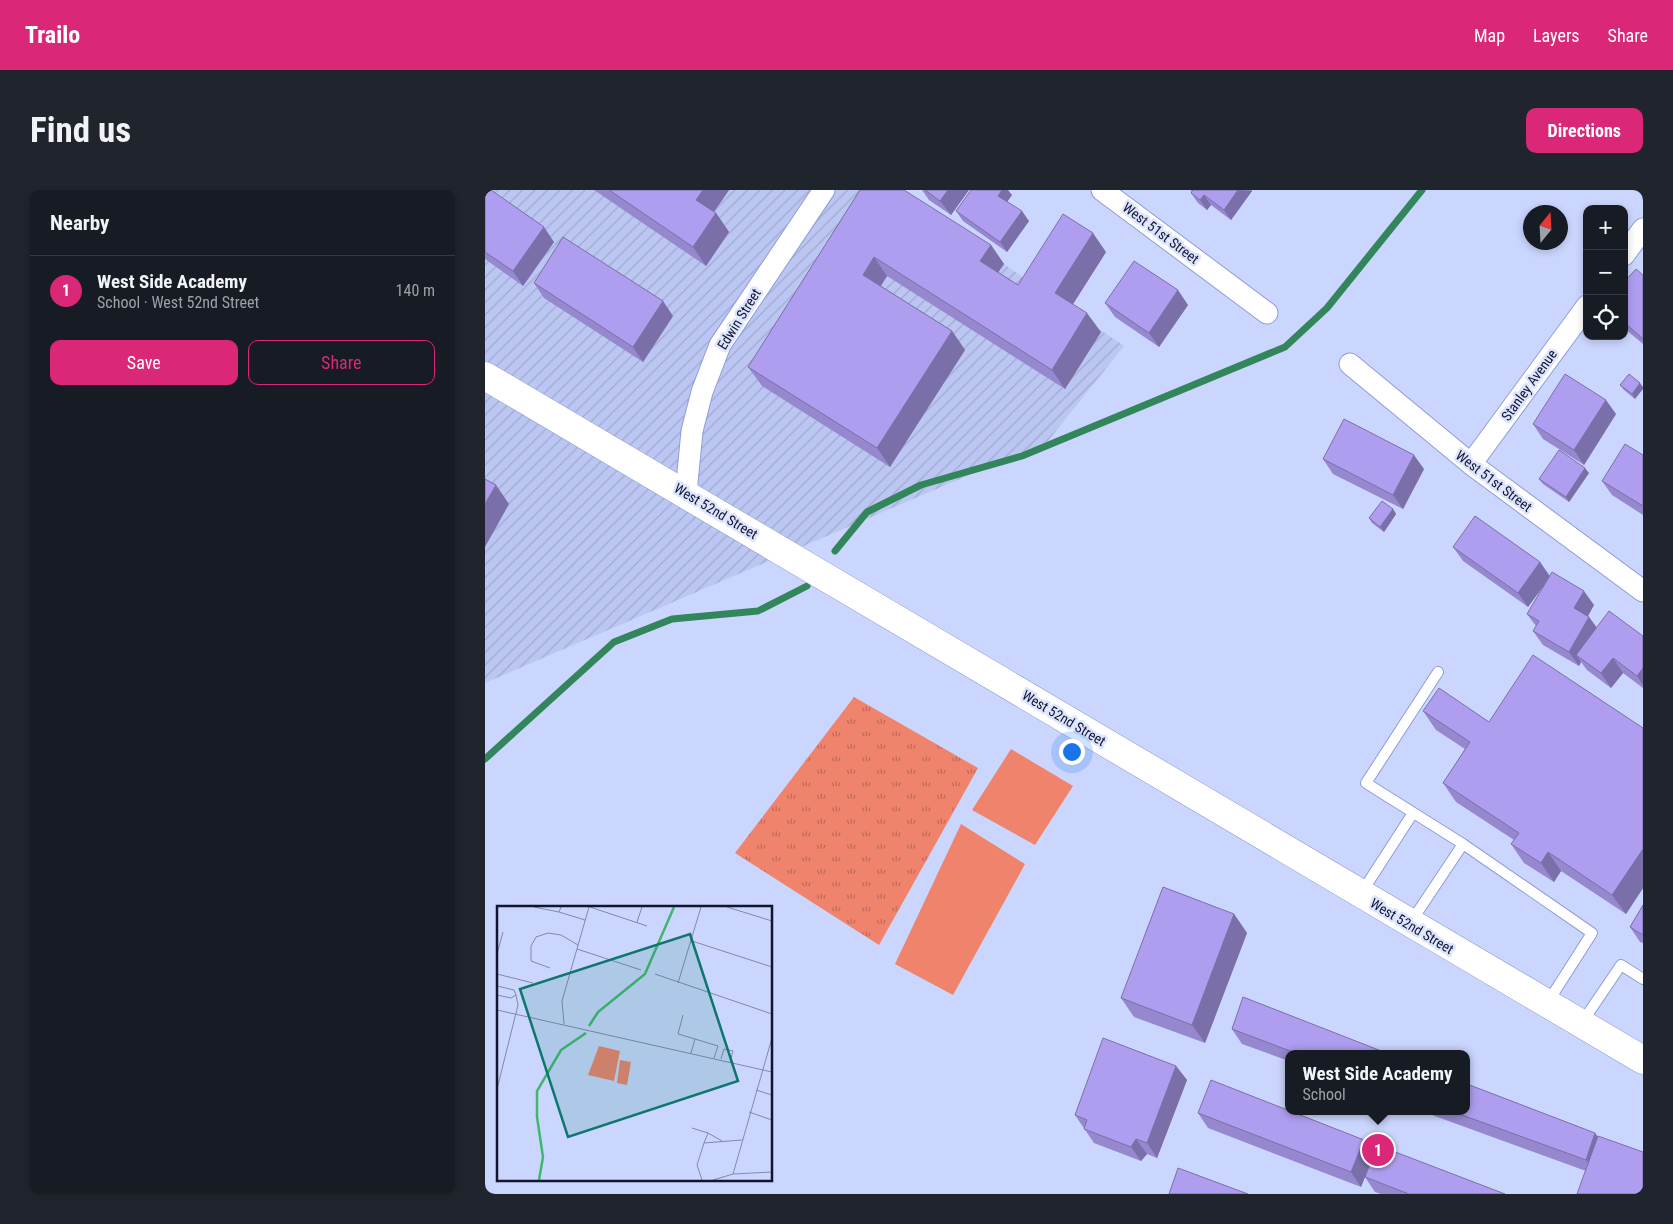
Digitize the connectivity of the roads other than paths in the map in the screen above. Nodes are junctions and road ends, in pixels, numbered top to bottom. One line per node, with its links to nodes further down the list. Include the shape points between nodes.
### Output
1 (824, 190): 10 (street, Edwin Street, via 720,345 702,392 692,432)
2 (1102, 190): 6 (street, West 51st Street)
3 (1642, 233): 4 (street)
4 (1628, 250)
5 (1583, 311): 9 (street, Stanley Avenue)
6 (1267, 313)
7 (1350, 364): 9 (street, West 51st Street)
8 (485, 376): 10 (main road, West 52nd Street)
9 (1471, 464): 11 (street, West 51st Street)
10 (686, 493): 15 (main road, West 52nd Street)
11 (1642, 588)
12 (1438, 672): 13 (lane, via 1366,783)
13 (1413, 813): 14 (lane); 15 (lane)
14 (1463, 844): 16 (lane); 18 (lane, via 1592,933)
15 (1360, 895): 16 (main road, West 52nd Street)
16 (1409, 924): 18 (main road, West 52nd Street)
17 (1643, 979): 19 (lane, via 1621,965)
18 (1546, 1005): 19 (main road, West 52nd Street)
19 (1581, 1024): 20 (main road, West 52nd Street)
20 (1641, 1055)

